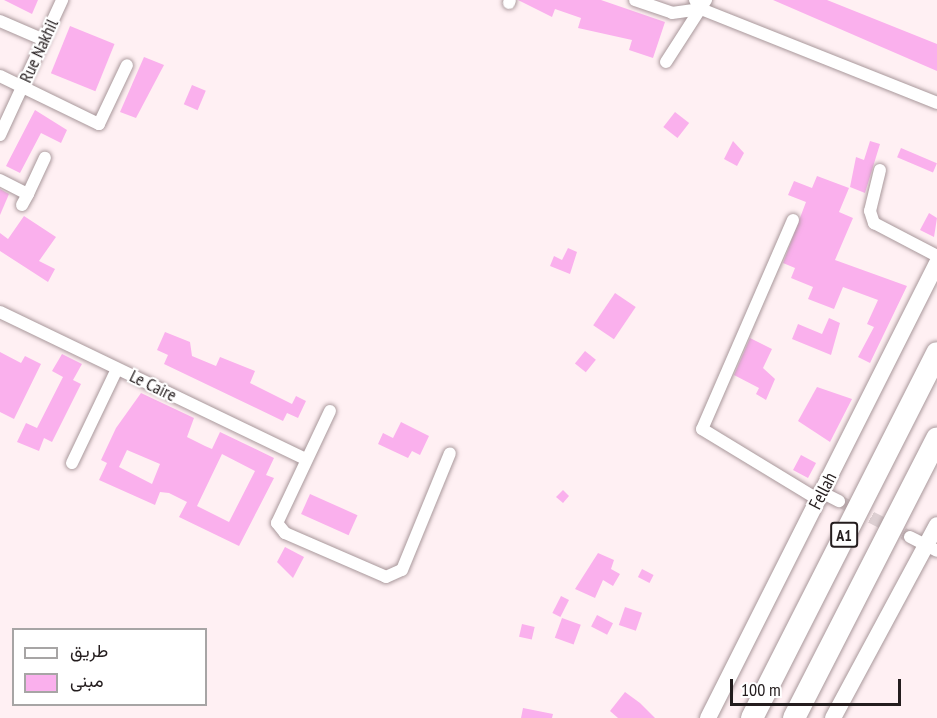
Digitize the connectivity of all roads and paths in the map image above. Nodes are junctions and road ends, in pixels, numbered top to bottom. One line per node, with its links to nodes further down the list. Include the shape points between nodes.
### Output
1 (62, 0): 5 (street, Rue Nakhil)
2 (635, 0): 3 (street, via 672,13)
3 (701, 3): 6 (street); 10 (street)
4 (0, 21): 5 (street)
5 (44, 40): 9 (street, Rue Nakhil)
6 (666, 62)
7 (127, 66): 9 (street, via 99,123)
8 (0, 75): 9 (street)
9 (23, 85): 11 (street, Rue Nakhil)
10 (937, 103)
11 (0, 135)
12 (45, 158): 14 (street, via 25,200)
13 (880, 170): 16 (street, via 870,211 874,223)
14 (0, 180)
15 (793, 220): 26 (street, via 702,429)
16 (937, 256)
17 (937, 263): 26 (street, Fellah)
18 (0, 312): 20 (street, Le Caire)
19 (937, 353): 32 (highway, A1)
20 (117, 369): 24 (street, Le Caire); 25 (street)
21 (330, 411): 24 (street)
22 (937, 438): 33 (highway, A1)
23 (450, 453): 24 (street, via 402,570 387,577 280,528 279,513)
24 (306, 459)
25 (72, 463)
26 (821, 497): 27 (street); 31 (street, Fellah)
27 (839, 501)
28 (937, 525): 30 (street)
29 (910, 537): 30 (street)
30 (932, 548): 34 (street)
31 (708, 718)
32 (752, 718)
33 (794, 718)
34 (833, 718)

